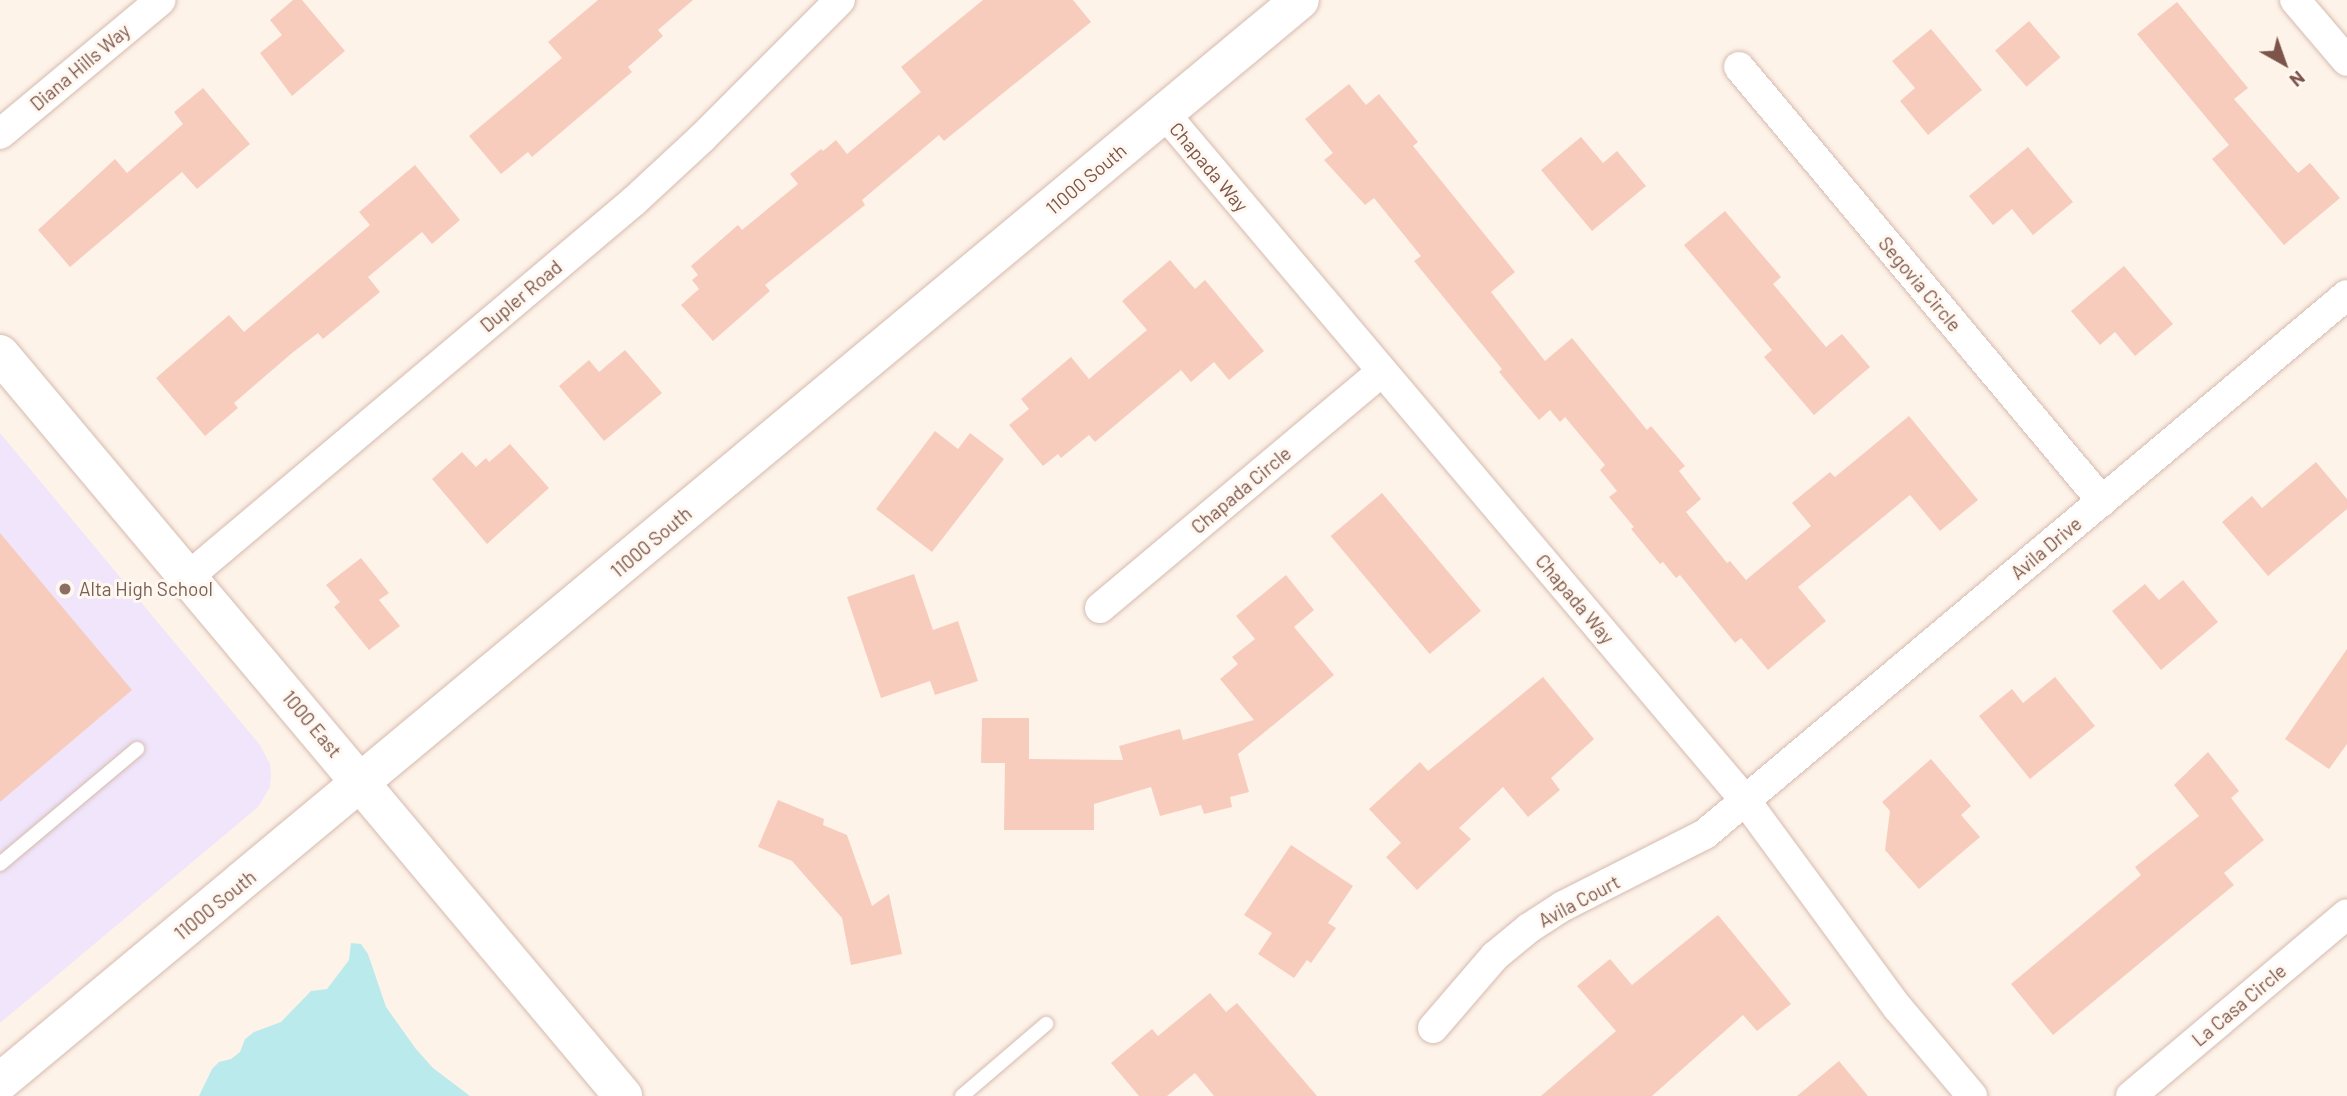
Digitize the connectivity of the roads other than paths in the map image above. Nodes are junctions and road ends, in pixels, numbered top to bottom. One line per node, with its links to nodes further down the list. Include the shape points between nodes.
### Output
1 (161, 0): 8 (street, Diana Hills Way)
2 (840, 0): 13 (street, Dupler Road, via 634,201)
3 (1300, 0): 7 (street, 11000 South)
4 (2295, 0): 5 (street)
5 (2347, 61)
6 (1739, 67): 12 (street, Segovia Circle)
7 (1165, 114): 11 (street, Chapada Way); 16 (street, 11000 South)
8 (0, 134)
9 (2347, 295): 12 (street, Avila Drive)
10 (0, 354): 13 (street, 1000 East)
11 (1382, 371): 14 (street, Chapada Circle); 17 (street, Chapada Way)
12 (2102, 501): 17 (street, Avila Drive)
13 (188, 577): 16 (street, 1000 East)
14 (1100, 608)
15 (137, 749): 18 (lane)
16 (362, 783): 22 (street, 11000 South); 23 (street, 1000 East)
17 (1745, 800): 21 (street, Avila Court, via 1705,834 1529,928 1496,956); 25 (street, Chapada Way, via 1898,1009)
18 (0, 864)
19 (2347, 914): 26 (street, La Casa Circle)
20 (1046, 1024): 24 (lane)
21 (1433, 1028)
22 (2, 1076)
23 (623, 1096)
24 (962, 1096)
25 (1972, 1096)
26 (2130, 1096)

